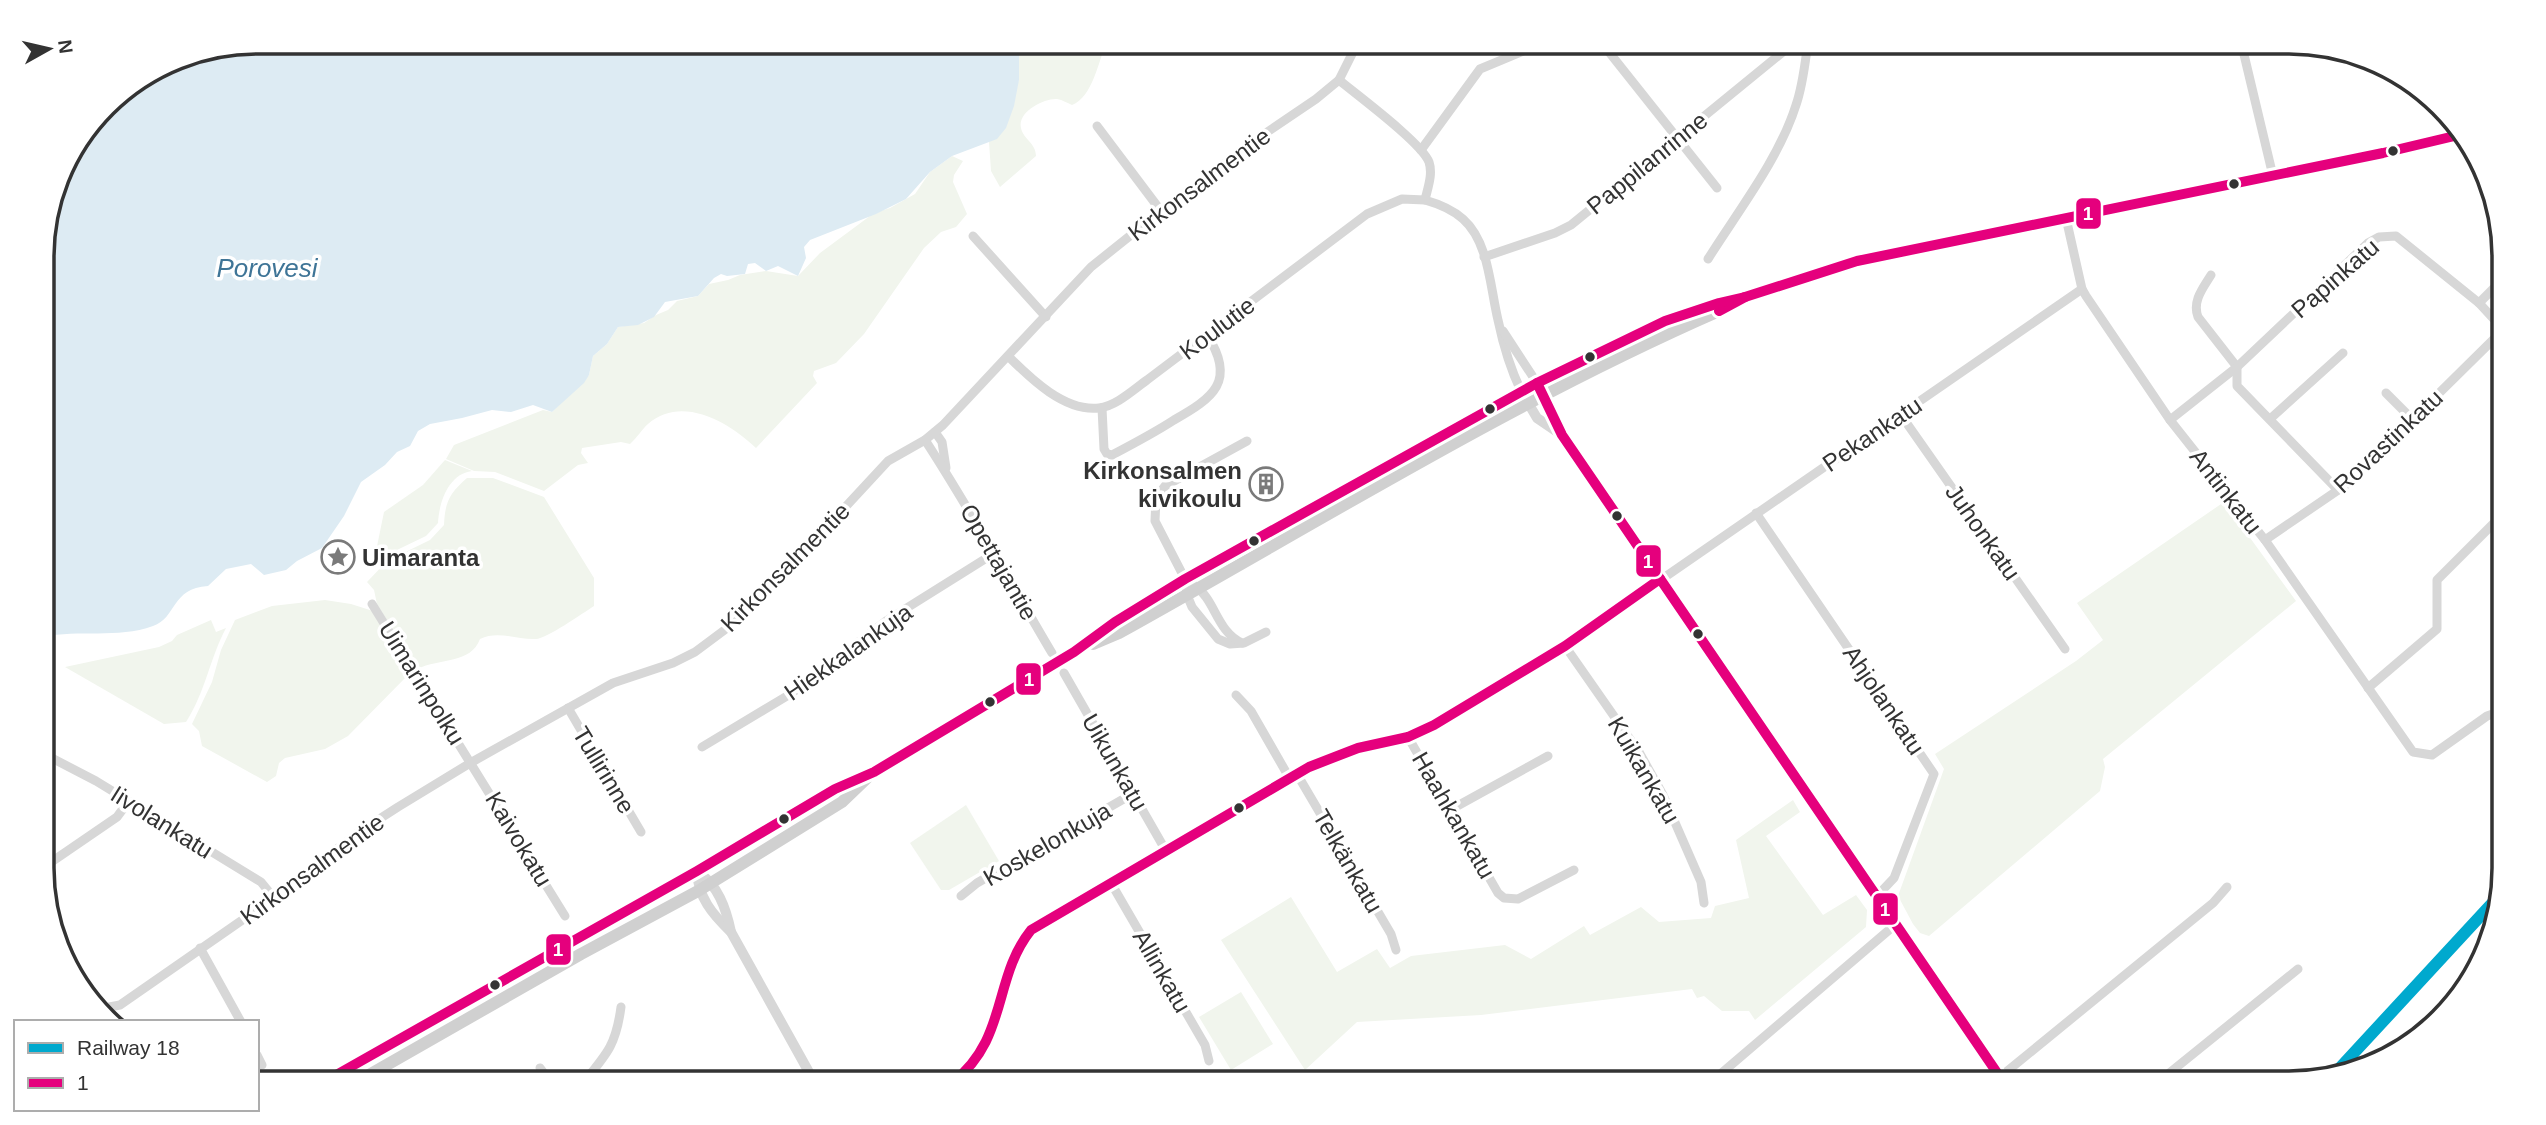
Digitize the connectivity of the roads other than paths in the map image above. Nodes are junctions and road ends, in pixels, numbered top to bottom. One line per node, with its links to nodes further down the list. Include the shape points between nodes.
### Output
1 (1353, 54): 7 (street, Kirkonsalmentie)
2 (1516, 54): 11 (street, via 1479,69)
3 (1610, 54): 10 (street)
4 (1780, 54): 10 (street, Pappilanrinne)
5 (1806, 54): 19 (street, via 1789,125)
6 (2244, 54): 12 (street)
7 (1339, 80): 11 (street); 15 (street, Kirkonsalmentie)
8 (1097, 126): 15 (street)
9 (2452, 136): 12 (main road)
10 (1677, 138): 13 (street); 18 (street, Pappilanrinne, via 1571,225)
11 (1421, 150): 14 (street, via 1430,165)
12 (2273, 176): 16 (main road)
13 (1717, 188)
14 (1425, 200): 18 (street, via 1464,219); 28 (street, Koulutie, via 1402,199 1367,214)
15 (1161, 211): 25 (street, Kirkonsalmentie, via 1091,267)
16 (2066, 218): 21 (street, Antinkatu); 23 (main road, via 1857,261)
17 (974, 236): 25 (street)
18 (1484, 257): 27 (street)
19 (1708, 259)
20 (2211, 275): 32 (street, via 2195,310)
21 (2082, 289): 39 (street, Pekankatu); 41 (street, Antinkatu)
22 (2492, 290): 24 (street)
23 (1745, 297): 33 (main road, via 1680,316); 36 (main road)
24 (2480, 303): 26 (street, Papinkatu); 32 (street, Papinkatu, via 2396,236 2379,237)
25 (1046, 317): 31 (street, Kirkonsalmentie)
26 (2492, 317)
27 (1498, 323): 33 (street); 34 (street)
28 (1207, 335): 38 (street, Koulutie, via 1125,396); 38 (street, via 1218,355 1220,371 1216,389 1203,403 1112,455 1104,449)
29 (2492, 339): 42 (street, Rovastinkatu)
30 (2343, 353): 40 (street)
31 (1009, 357): 38 (street, via 1069,403); 43 (street, Kirkonsalmentie)
32 (2237, 367): 40 (street, via 2236,386); 41 (street, Papinkatu)
33 (1537, 383): 34 (main road); 36 (street)
34 (1521, 391): 37 (street); 53 (main road)
35 (2386, 393): 42 (street)
36 (1544, 395): 37 (main road); 44 (street)
37 (1528, 404): 44 (street, via 1545,425); 55 (main road)
38 (1101, 408)
39 (1901, 415): 49 (street, Pekankatu); 60 (street, Juhonkatu)
40 (2270, 419): 48 (street)
41 (2170, 420): 51 (street, Antinkatu)
42 (2413, 420): 48 (street, Rovastinkatu)
43 (935, 432): 45 (street, Kirkonsalmentie); 47 (street, Opettajantie, via 942,442)
44 (1562, 435): 54 (street)
45 (925, 440): 47 (street, Opettajantie); 66 (street, Kirkonsalmentie, via 888,461 762,597 710,642 684,658 625,677)
46 (1247, 441): 53 (street, via 1165,486 1156,498 1155,521)
47 (946, 470): 52 (street, Opettajantie)
48 (2337, 490): 51 (street, Rovastinkatu)
49 (1756, 513): 54 (street, Pekankatu); 88 (street, Ahjolankatu, via 1934,774 1894,878)
50 (2492, 525): 64 (street, via 2437,580 2437,629)
51 (2265, 540): 64 (street, Antinkatu)
52 (993, 554): 62 (street, Opettajantie); 69 (street, Hiekkalankuja, via 886,621 792,693)
53 (1185, 579): 55 (street); 61 (main road)
54 (1660, 579): 59 (street, Pekankatu); 88 (street)
55 (1192, 591): 58 (street, via 1233,639); 58 (street, via 1209,630 1230,644); 61 (main road)
56 (372, 604): 72 (street, Uimarinpolku)
57 (1266, 632): 58 (street)
58 (1244, 643)
59 (1565, 646): 68 (street, Pekankatu); 90 (street, Kuikankatu, via 1639,752 1701,882)
60 (2064, 649)
61 (1073, 652): 73 (main road)
62 (1052, 653)
63 (1064, 673): 75 (street, Uikunkatu)
64 (2368, 688): 67 (street, Antinkatu, via 2413,752 2432,755)
65 (1236, 695): 74 (street, Telkänkatu)
66 (568, 708): 72 (street, Kirkonsalmentie); 78 (street, Tullirinne)
67 (2492, 714)
68 (1408, 737): 74 (street, Pekankatu, via 1358,748); 77 (street, Haahkankatu)
69 (702, 747)
70 (1548, 756): 77 (street)
71 (54, 759): 76 (street, Iivolankatu)
72 (472, 762): 89 (street, Kirkonsalmentie, via 356,834); 91 (street, Kaivokatu)
73 (874, 772): 82 (main road, via 835,789); 83 (main road, via 842,802)
74 (1294, 776): 79 (street, Pekankatu); 95 (street, Telkänkatu, via 1391,934)
75 (1134, 793): 79 (street, Uikunkatu); 87 (street, Koskelonkuja)
76 (128, 802): 80 (street, via 117,817); 89 (street, Iivolankatu, via 261,882)
77 (1450, 810): 81 (street, Haahkankatu, via 1504,898 1518,899)
78 (641, 832)
79 (1166, 851): 84 (street, Pekankatu)
80 (54, 860)
81 (1574, 870)
82 (697, 871): 83 (street); 86 (street); 108 (main road)
83 (712, 883): 86 (main road); 93 (street)
84 (1111, 883): 101 (street, Allinkatu, via 1205,1045); 113 (street, Pekankatu, via 1025,936 1014,956 988,1042)
85 (2227, 887): 106 (street)
86 (698, 891): 93 (street); 109 (main road)
87 (961, 896)
88 (1877, 896): 92 (street)
89 (274, 898): 94 (street, Kirkonsalmentie)
90 (1704, 903)
91 (565, 916)
92 (1896, 924): 104 (street); 105 (street)
93 (731, 932): 112 (street)
94 (200, 948): 97 (street, Kirkonsalmentie, via 120,1005); 99 (street)
95 (1396, 950)
96 (2298, 969): 107 (street)
97 (110, 1007)
98 (621, 1007): 111 (street, via 613,1046)
99 (240, 1020)
100 (259, 1059): 102 (street)
101 (1209, 1061)
102 (262, 1065)
103 (540, 1068): 110 (street)
104 (1725, 1070)
105 (1995, 1070)
106 (2014, 1070)
107 (2173, 1070)
108 (343, 1071)
109 (376, 1071)
110 (542, 1071)
111 (593, 1071)
112 (808, 1071)
113 (969, 1071)

